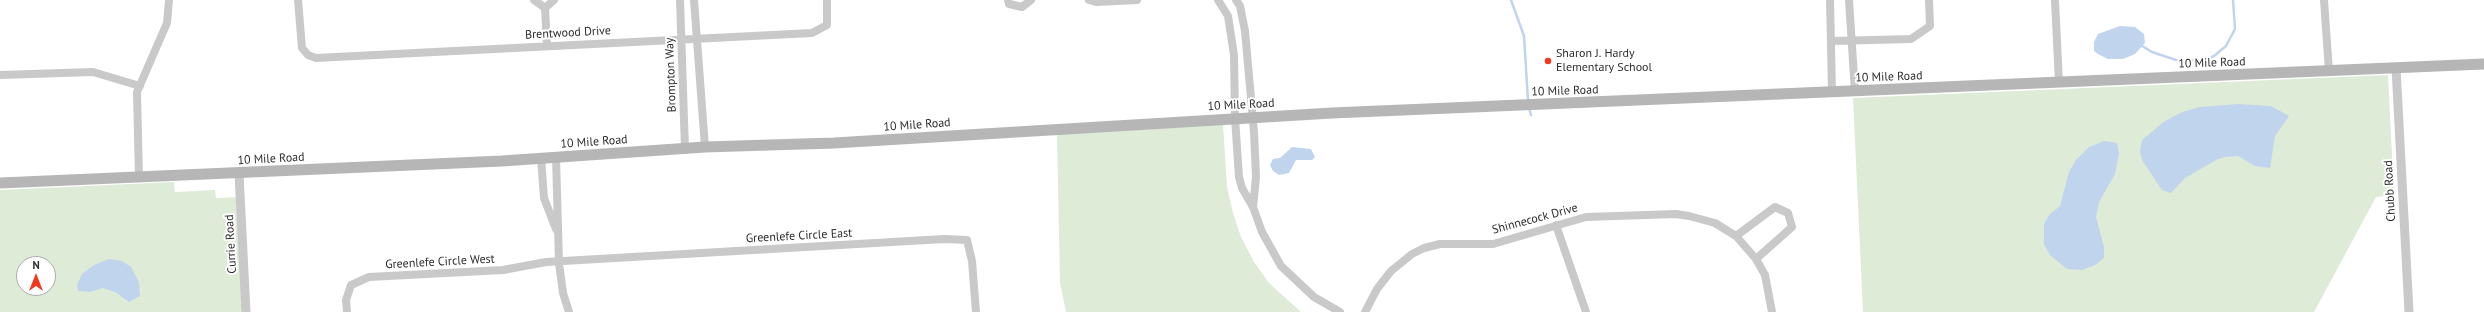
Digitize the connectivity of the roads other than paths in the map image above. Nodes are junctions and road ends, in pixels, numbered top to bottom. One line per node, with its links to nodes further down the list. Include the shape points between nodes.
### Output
1 (169, 0): 30 (street, via 167,23)
2 (298, 0): 24 (street, Brentwood Drive, via 302,48 308,55 316,58)
3 (534, 0): 19 (street)
4 (554, 0): 19 (street)
5 (680, 0): 21 (street, Brompton Way)
6 (694, 0): 20 (street)
7 (827, 0): 20 (street, Brentwood Drive, via 827,25 812,33)
8 (1008, 0): 9 (street, via 1009,4 1022,7)
9 (1031, 0)
10 (1089, 0): 11 (street)
11 (1137, 0)
12 (1218, 0): 33 (street, via 1228,16 1234,55)
13 (1236, 0): 34 (street, via 1240,6 1245,31)
14 (1830, 0): 23 (street)
15 (1849, 0): 22 (street)
16 (1929, 0): 22 (street, via 1930,26 1911,39)
17 (2055, 0): 29 (street)
18 (2324, 0): 27 (street)
19 (545, 8): 24 (street)
20 (696, 38): 21 (street, Brentwood Drive); 35 (street)
21 (681, 39): 24 (street, Brentwood Drive); 36 (street, Brompton Way)
22 (1851, 40): 23 (street); 32 (street)
23 (1832, 41): 31 (street)
24 (547, 46)
25 (2484, 64): 26 (main road, 10 Mile Road)
26 (2396, 68): 27 (main road, 10 Mile Road); 56 (street, Chubb Road)
27 (2329, 71): 29 (main road, 10 Mile Road)
28 (0, 74): 30 (street, via 93,72)
29 (2059, 83): 32 (main road, 10 Mile Road)
30 (140, 86): 40 (street, via 137,92)
31 (1832, 92): 32 (main road, 10 Mile Road); 34 (main road, 10 Mile Road)
32 (1855, 92)
33 (1234, 118): 34 (main road, 10 Mile Road); 35 (main road, 10 Mile Road, via 834,143); 42 (street, via 1239,176 1242,188)
34 (1253, 118): 42 (street, via 1256,177)
35 (705, 147): 36 (main road, 10 Mile Road)
36 (685, 149): 37 (main road, 10 Mile Road)
37 (556, 157): 38 (main road, 10 Mile Road); 44 (street)
38 (541, 158): 39 (main road, 10 Mile Road); 44 (street, via 544,198)
39 (239, 174): 40 (main road, 10 Mile Road); 48 (street, Currie Road)
40 (139, 178): 41 (main road, 10 Mile Road)
41 (0, 184)
42 (1253, 207): 52 (street, via 1259,226 1281,266 1314,297)
43 (1556, 225): 45 (street, Shinnecock Drive, via 1586,217 1676,214 1715,223); 53 (street, Shinnecock Drive, via 1493,244 1440,244 1424,248 1391,271 1377,290); 54 (street)
44 (558, 233): 47 (street)
45 (1736, 236): 46 (street, Shinnecock Drive); 46 (street, via 1775,207 1788,212 1792,227)
46 (1756, 259): 55 (street, Shinnecock Drive, via 1765,275)
47 (559, 262): 49 (street, Greenlefe Circle West, via 503,270 369,277 351,285 346,300); 50 (street, via 563,293); 51 (street, Greenlefe Circle East, via 944,239 967,240 972,261)
48 (246, 312)
49 (347, 312)
50 (569, 312)
51 (976, 312)
52 (1340, 312)
53 (1366, 312)
54 (1586, 312)
55 (1772, 312)
56 (2409, 312)

